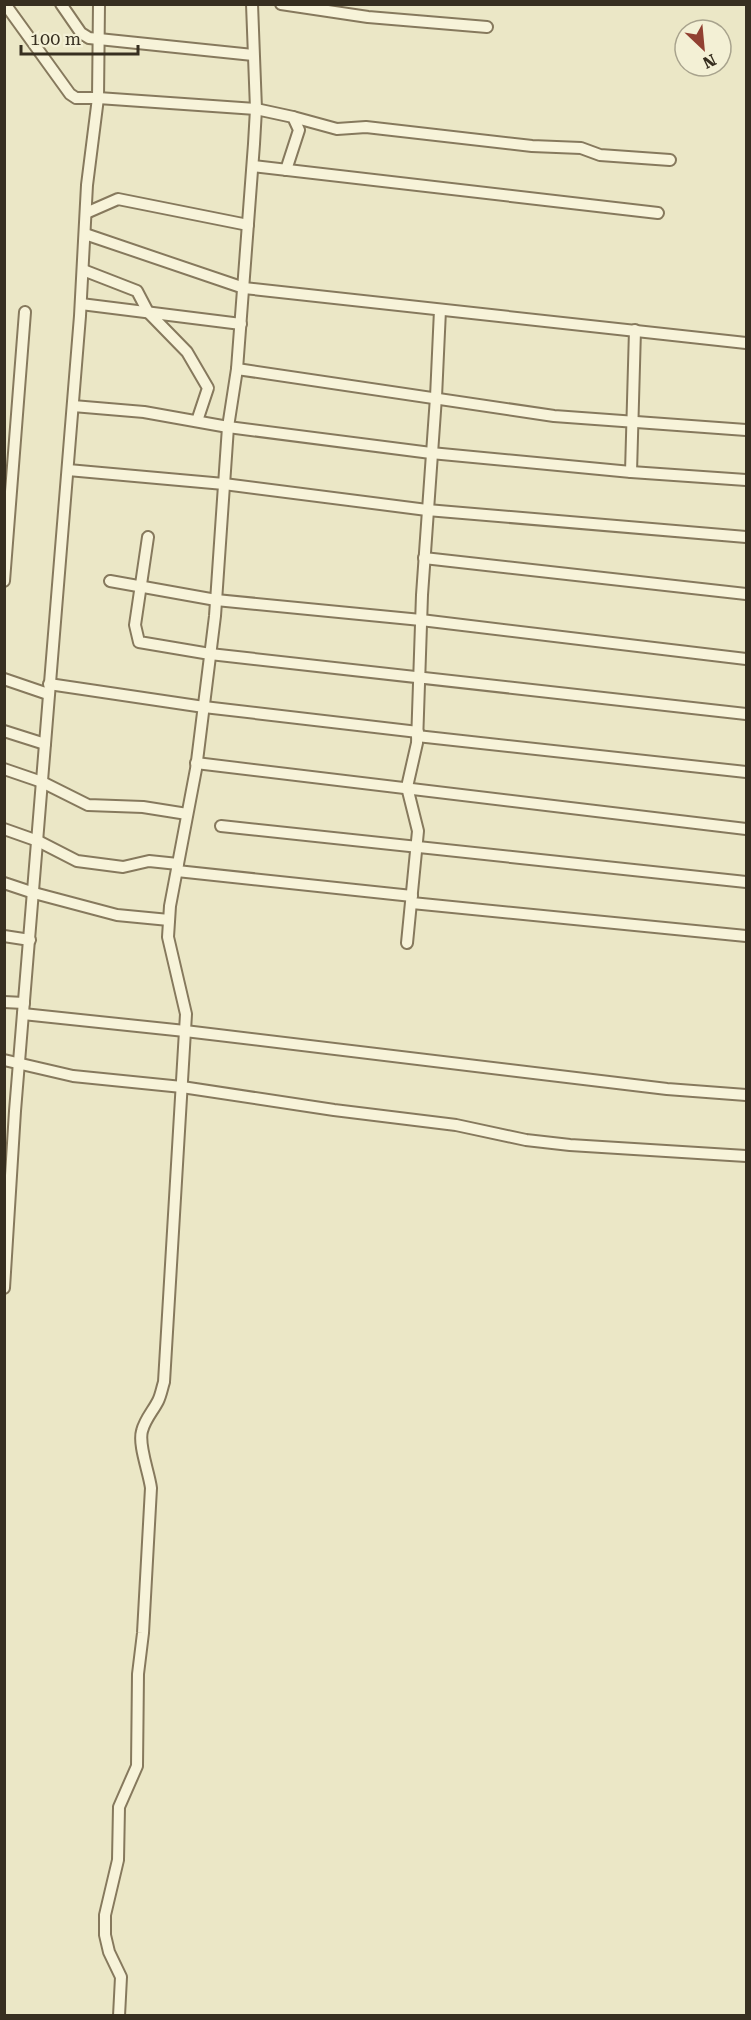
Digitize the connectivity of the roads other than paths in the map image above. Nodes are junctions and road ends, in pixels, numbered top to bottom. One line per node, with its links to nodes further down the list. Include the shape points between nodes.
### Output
1 (4, 4): 9 (street, via 70,94 76,99)
2 (61, 4): 7 (street, via 81,33)
3 (99, 4): 7 (street)
4 (252, 4): 8 (street)
5 (281, 4): 6 (street, via 368,17)
6 (487, 27)
7 (99, 40): 8 (street); 9 (street)
8 (253, 55): 10 (street)
9 (98, 98): 10 (street); 15 (street)
10 (256, 109): 11 (street); 13 (street)
11 (292, 117): 12 (street, via 337,129 366,127); 14 (street, via 299,130)
12 (670, 160)
13 (253, 166): 14 (street); 17 (street)
14 (286, 170): 16 (street)
15 (86, 213): 17 (street, via 118,199); 18 (street)
16 (658, 213)
17 (248, 225): 20 (street)
18 (85, 234): 19 (street); 20 (street)
19 (83, 270): 21 (street); 24 (street, via 136,291)
20 (244, 288): 22 (street); 25 (street)
21 (81, 304): 24 (street); 30 (street)
22 (440, 310): 26 (street); 29 (street)
23 (25, 312): 44 (street)
24 (148, 312): 25 (street); 31 (street, via 187,351 208,388)
25 (241, 324): 28 (street)
26 (635, 330): 27 (street); 32 (street)
27 (747, 343)
28 (237, 369): 29 (street); 33 (street)
29 (436, 397): 32 (street, via 554,416); 35 (street)
30 (73, 406): 31 (street); 36 (street)
31 (197, 421): 33 (street)
32 (634, 422): 34 (street); 37 (street)
33 (228, 427): 35 (street); 39 (street)
34 (747, 430)
35 (431, 453): 37 (street); 40 (street)
36 (68, 470): 39 (street); 54 (street)
37 (631, 472): 38 (street)
38 (747, 480)
39 (224, 484): 40 (street); 48 (street)
40 (427, 510): 42 (street); 43 (street)
41 (148, 537): 46 (street)
42 (747, 537)
43 (424, 558): 47 (street); 49 (street)
44 (4, 581)
45 (110, 581): 46 (street)
46 (140, 586): 48 (street); 50 (street, via 135,625 139,642)
47 (747, 594)
48 (216, 600): 49 (street); 50 (street)
49 (421, 620): 51 (street); 52 (street)
50 (210, 654): 52 (street); 55 (street)
51 (747, 659)
52 (419, 678): 56 (street); 58 (street)
53 (4, 679): 54 (street)
54 (49, 689): 55 (street); 59 (street)
55 (204, 707): 58 (street); 60 (street)
56 (747, 714)
57 (4, 731): 59 (street)
58 (417, 734): 62 (street); 64 (street)
59 (45, 744): 63 (street)
60 (196, 763): 64 (street); 65 (street)
61 (4, 769): 63 (street)
62 (747, 772)
63 (42, 782): 65 (street, via 88,805); 69 (street)
64 (407, 787): 67 (street); 70 (street, via 418,831)
65 (188, 814): 71 (street)
66 (221, 826): 70 (street)
67 (747, 829)
68 (4, 830): 69 (street)
69 (38, 841): 71 (street, via 76,861 123,867 149,861); 74 (street)
70 (417, 846): 72 (street); 75 (street)
71 (178, 868): 75 (street); 76 (street)
72 (747, 882)
73 (4, 883): 74 (street)
74 (34, 893): 76 (street, via 117,915); 79 (street)
75 (412, 900): 78 (street); 80 (street)
76 (169, 920): 83 (street, via 168,937 186,1014)
77 (4, 936): 79 (street)
78 (747, 936)
79 (30, 940): 82 (street)
80 (407, 943)
81 (4, 1002): 82 (street)
82 (24, 1009): 83 (street); 85 (street)
83 (185, 1031): 86 (street); 87 (street, via 667,1089)
84 (4, 1060): 85 (street)
85 (20, 1063): 86 (street, via 73,1076); 88 (street)
86 (182, 1087): 89 (street, via 456,1125 526,1140); 93 (street, via 164,1382 141,1432 152,1488 138,1674 137,1766 119,1808 118,1860 105,1915 109,1952 121,1977)
87 (747, 1095)
88 (10, 1124): 90 (street)
89 (747, 1156)
90 (9, 1158): 91 (street)
91 (6, 1235): 92 (street)
92 (4, 1288)
93 (119, 2016)

